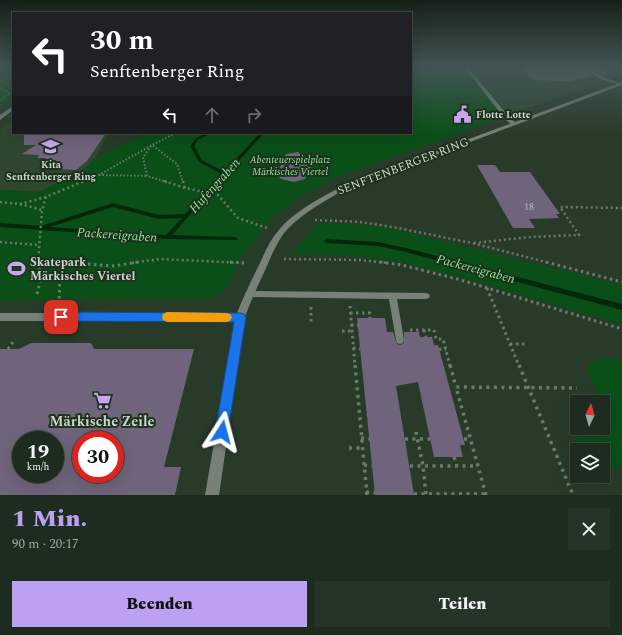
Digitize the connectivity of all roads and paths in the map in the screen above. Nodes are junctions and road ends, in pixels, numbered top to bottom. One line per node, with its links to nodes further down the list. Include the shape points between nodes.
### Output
1 (4, 90): 4 (path, via 10,93)
2 (485, 90): 7 (lane)
3 (605, 90): 7 (street, SENFTENBERGER RING)
4 (0, 101)
5 (12, 109): 6 (street)
6 (0, 118)
7 (514, 124): 30 (street, SENFTENBERGER RING, via 345,187 328,196 280,233)
8 (174, 134): 9 (path)
9 (152, 145): 10 (path); 11 (path, via 143,157); 12 (path, via 177,164)
10 (99, 175): 11 (path); 13 (path)
11 (147, 176): 12 (path)
12 (185, 188): 19 (path, via 218,195 238,218)
13 (46, 197): 15 (path); 17 (path)
14 (0, 202): 15 (path)
15 (20, 204): 17 (path)
16 (622, 208): 21 (path, via 560,207 579,235 530,237)
17 (42, 210): 22 (path)
18 (315, 220): 21 (path, via 360,222)
19 (267, 228)
20 (0, 242): 22 (path)
21 (472, 244): 27 (path)
22 (38, 245): 24 (path)
23 (284, 259): 28 (path, via 382,262)
24 (38, 261): 25 (path, via 114,266 160,259); 26 (path)
25 (244, 263)
26 (41, 279): 29 (path); 35 (path, via 60,280)
27 (622, 282)
28 (486, 287): 44 (path); 51 (path)
29 (37, 294)
30 (249, 294): 31 (lane); 38 (street, SENFTENBERGER RING)
31 (305, 295): 32 (lane); 40 (path, via 304,304 311,307)
32 (349, 296): 33 (lane); 36 (path)
33 (392, 296): 34 (lane); 43 (lane)
34 (426, 296)
35 (59, 302)
36 (350, 313): 39 (path, via 370,313); 42 (path)
37 (0, 317): 38 (street)
38 (240, 317): 83 (street, SENFTENBERGER RING)
39 (370, 318)
40 (311, 323)
41 (358, 325): 42 (path)
42 (351, 326): 47 (path)
43 (398, 328): 45 (path); 50 (lane)
44 (622, 329)
45 (424, 330): 48 (path); 57 (path, via 434,330 436,339 443,339)
46 (342, 331): 47 (path)
47 (352, 331): 53 (path)
48 (426, 337)
49 (15, 339): 54 (path)
50 (400, 340)
51 (510, 344): 52 (path); 59 (path)
52 (527, 344)
53 (353, 348): 55 (path); 62 (path)
54 (8, 349)
55 (360, 349)
56 (439, 349): 57 (path)
57 (446, 350): 58 (path)
58 (456, 386): 59 (path); 68 (path)
59 (528, 388): 60 (path); 84 (path)
60 (577, 388)
61 (416, 432): 65 (path)
62 (361, 438): 63 (path); 70 (path)
63 (370, 439)
64 (405, 439): 65 (path)
65 (417, 439): 66 (path); 75 (path)
66 (430, 439)
67 (464, 439): 68 (path)
68 (470, 439): 77 (path)
69 (349, 448): 70 (path)
70 (362, 448): 72 (path)
71 (454, 457): 76 (path)
72 (364, 465): 73 (path); 79 (path)
73 (372, 466)
74 (410, 466): 75 (path)
75 (423, 466): 76 (path); 81 (path)
76 (457, 466): 77 (path)
77 (478, 466): 82 (path)
78 (375, 493): 79 (path)
79 (366, 494)
80 (414, 494): 81 (path)
81 (426, 494): 82 (path)
82 (486, 494)
83 (212, 495)
84 (573, 495)

